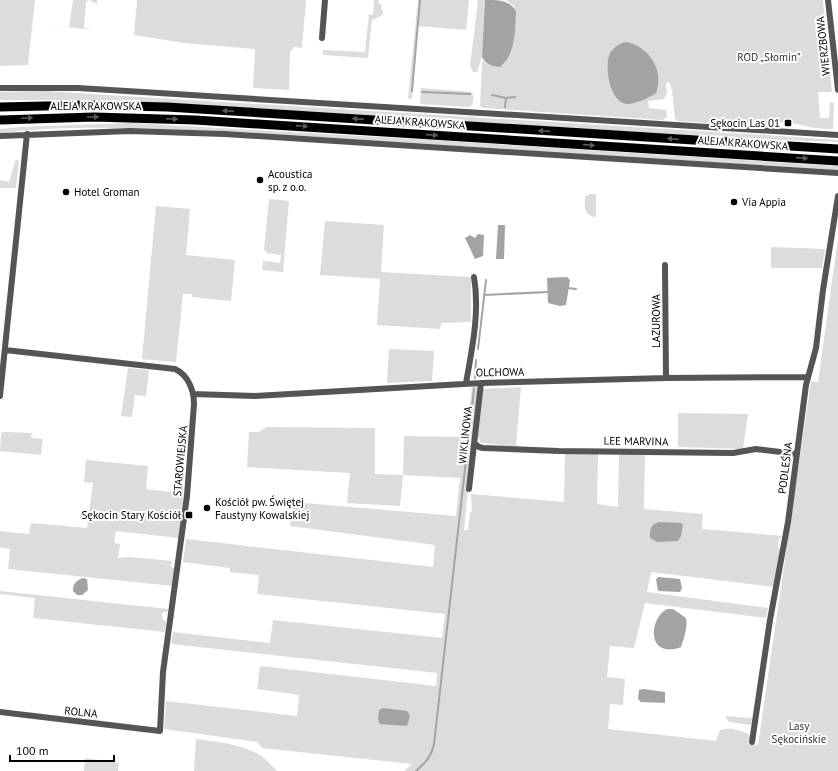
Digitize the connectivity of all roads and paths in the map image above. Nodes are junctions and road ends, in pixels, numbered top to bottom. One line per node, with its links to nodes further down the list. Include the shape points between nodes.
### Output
1 (326, 0): 3 (street)
2 (828, 0): 4 (street, WIERZBOWA)
3 (322, 38)
4 (837, 63): 6 (street, WIERZBOWA)
5 (0, 88): 11 (street, via 78,88)
6 (838, 90)
7 (0, 107): 13 (main road, ALEJA KRAKOWSKA, one-way to 7, via 174,107)
8 (0, 120): 14 (main road, ALEJA KRAKOWSKA, one-way to 14, via 86,117 196,120)
9 (838, 128): 11 (street)
10 (27, 134): 12 (street); 15 (street, via 130,131 224,134); 19 (street)
11 (838, 135)
12 (0, 136)
13 (838, 149)
14 (838, 161)
15 (838, 173)
16 (838, 196): 20 (street, PODLEŚNA, via 816,348)
17 (665, 265): 21 (street, LAZUROWA)
18 (474, 278): 22 (street, via 476,313)
19 (5, 350): 24 (street, STAROWIEJSKA, via 175,369 184,375); 25 (street)
20 (808, 377): 21 (street, OLCHOWA); 27 (street, PODLEŚNA)
21 (666, 378): 23 (street, OLCHOWA)
22 (466, 383): 23 (street, OLCHOWA); 24 (street, OLCHOWA, via 255,396)
23 (481, 383): 26 (street, WIKLINOWA)
24 (193, 394): 30 (street, STAROWIEJSKA, via 188,491 163,672)
25 (0, 396)
26 (475, 444): 27 (street, LEE MARVINA, via 483,448 559,451 733,453 756,449); 28 (street, WIKLINOWA)
27 (797, 454): 31 (street, PODLEŚNA)
28 (469, 489)
29 (0, 712): 30 (street, ROLNA)
30 (160, 731)
31 (752, 742)

